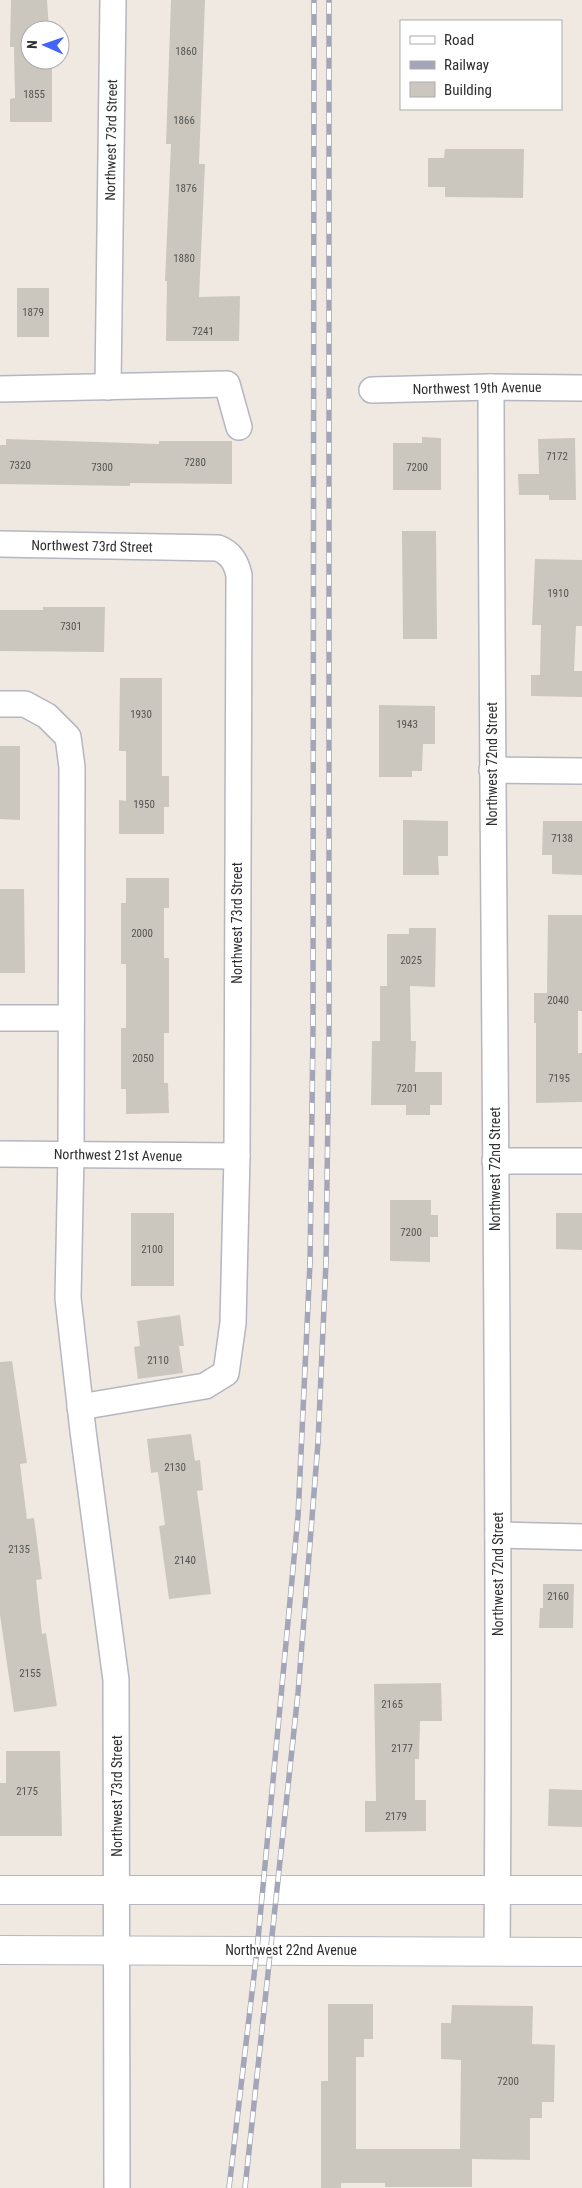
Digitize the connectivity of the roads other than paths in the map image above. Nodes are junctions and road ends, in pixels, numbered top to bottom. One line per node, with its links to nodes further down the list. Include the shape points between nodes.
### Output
1 (113, 0): 2 (street, Northwest 73rd Street)
2 (108, 387): 5 (street); 7 (street, via 228,384)
3 (491, 387): 4 (street, Northwest 19th Avenue); 6 (street, Northwest 19th Avenue); 10 (street, Northwest 72nd Street)
4 (582, 388)
5 (0, 389)
6 (372, 390)
7 (239, 427)
8 (0, 544): 16 (street, Northwest 73rd Street, via 210,547 226,551 237,565)
9 (0, 704): 13 (street, Northwest 73rd Street, via 25,704 46,716 68,738 72,767)
10 (492, 770): 11 (street); 17 (street, Northwest 72nd Street)
11 (582, 771)
12 (0, 1018): 13 (street)
13 (72, 1018): 15 (street, Northwest 73rd Street)
14 (0, 1154): 15 (street, Northwest 21st Avenue)
15 (71, 1154): 16 (street, Northwest 21st Avenue); 19 (street, Northwest 73rd Street, via 68,1298)
16 (237, 1156): 19 (street, Northwest 73rd Street, via 233,1323 226,1373 206,1386)
17 (495, 1161): 18 (street); 20 (street, Northwest 72nd Street)
18 (582, 1161)
19 (80, 1407): 22 (street, Northwest 73rd Street, via 116,1680)
20 (498, 1535): 21 (street); 24 (street, Northwest 72nd Street)
21 (582, 1537)
22 (117, 1889): 23 (main road); 24 (main road); 27 (street, Northwest 73rd Street)
23 (0, 1890)
24 (497, 1890): 25 (main road); 28 (street, Northwest 72nd Street)
25 (582, 1890)
26 (0, 1950): 27 (main road, Northwest 22nd Avenue)
27 (116, 1950): 28 (main road, Northwest 22nd Avenue); 30 (street, Northwest 73rd Street)
28 (497, 1952): 29 (main road, Northwest 22nd Avenue)
29 (582, 1952)
30 (117, 2188)

